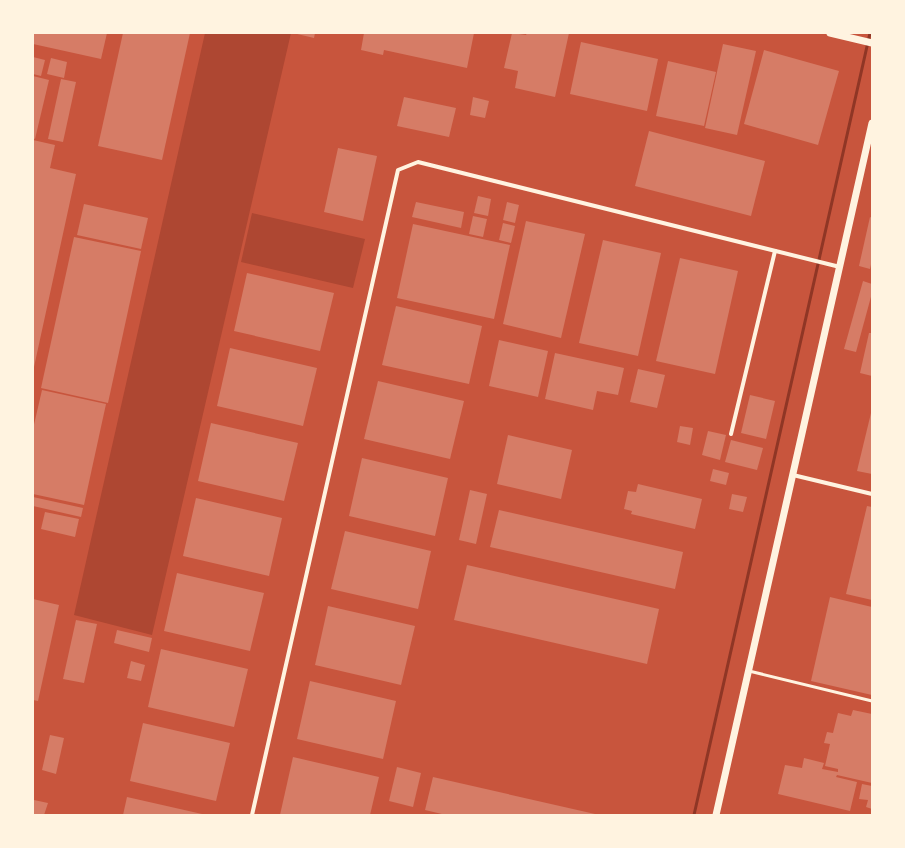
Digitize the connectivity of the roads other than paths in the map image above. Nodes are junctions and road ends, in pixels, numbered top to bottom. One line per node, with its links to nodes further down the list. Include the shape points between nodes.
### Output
1 (830, 33): 2 (street)
2 (872, 43)
3 (872, 123): 5 (street)
4 (775, 251): 5 (street); 6 (street); 11 (street, via 418,162 398,170)
5 (840, 267): 7 (street)
6 (731, 434)
7 (793, 475): 8 (street); 9 (street)
8 (872, 494)
9 (749, 671): 10 (lane); 12 (street)
10 (872, 701)
11 (252, 815)
12 (716, 815)

